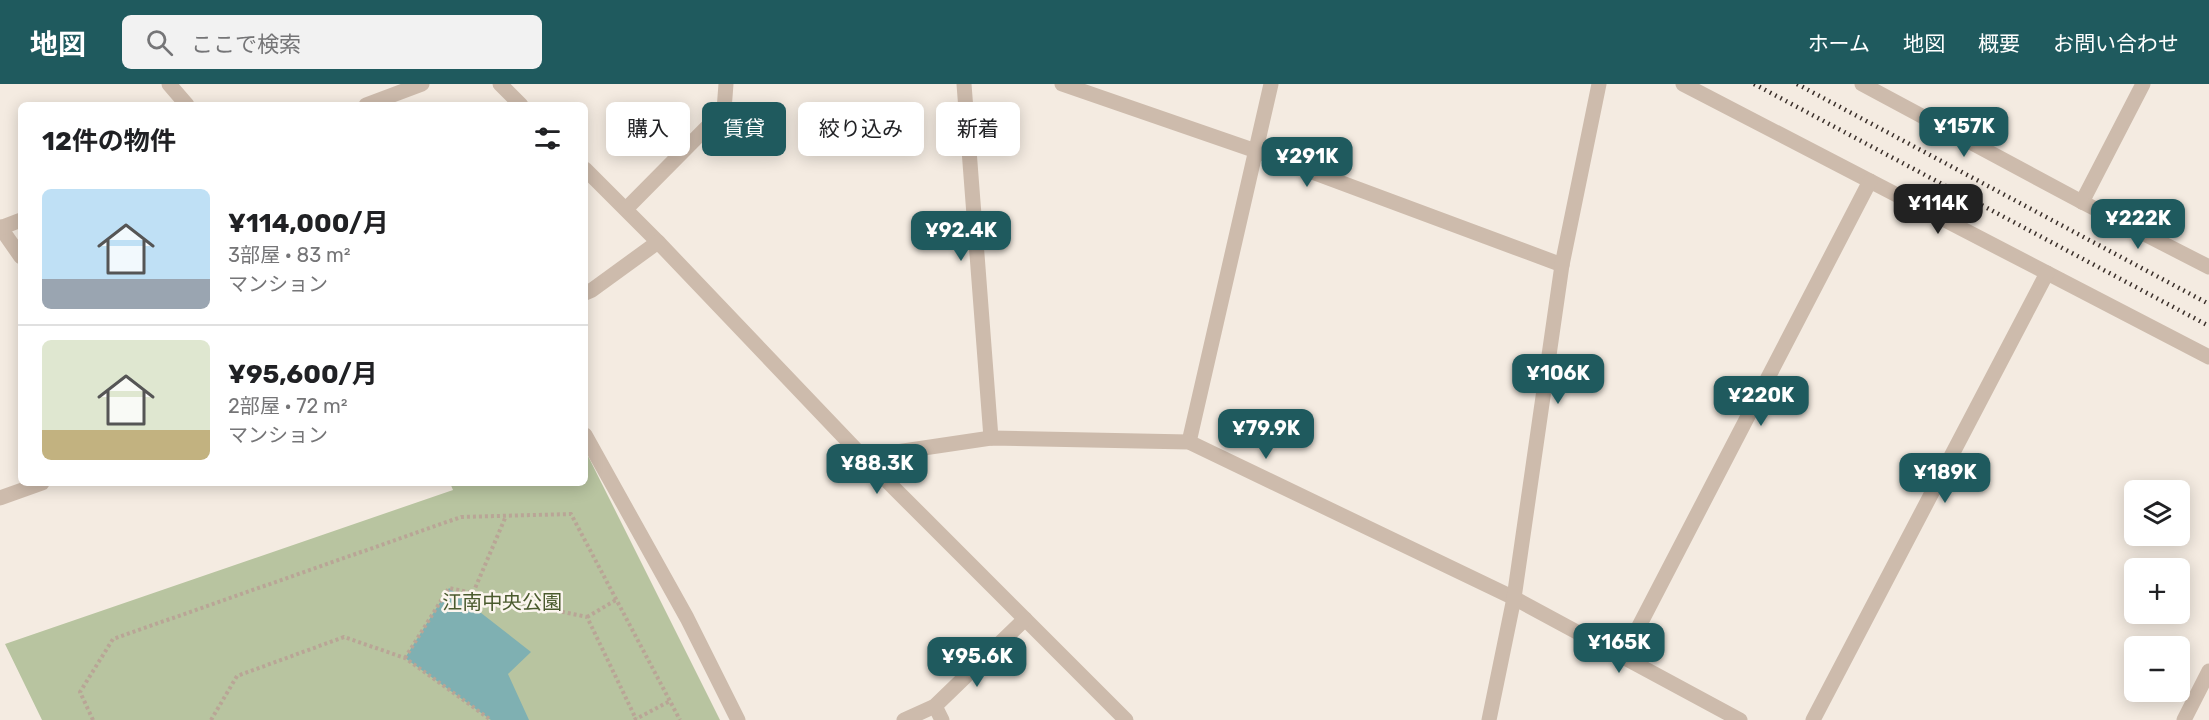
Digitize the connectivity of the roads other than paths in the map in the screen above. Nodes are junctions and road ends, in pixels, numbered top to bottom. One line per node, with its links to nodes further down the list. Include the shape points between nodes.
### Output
1 (169, 84): 12 (street)
2 (422, 84): 13 (street)
3 (500, 84): 14 (street)
4 (726, 84): 19 (street, via 724,110)
5 (964, 84): 29 (street)
6 (1062, 84): 15 (street)
7 (1271, 84): 15 (street)
8 (1599, 84): 24 (street)
9 (1683, 84): 17 (street)
10 (1862, 84): 18 (street)
11 (2143, 84): 18 (street)
12 (184, 102)
13 (374, 102)
14 (518, 102)
15 (1256, 151): 24 (street); 31 (street)
16 (588, 172): 19 (street)
17 (1870, 181): 26 (street); 37 (street)
18 (2082, 202): 25 (street)
19 (626, 209): 22 (street)
20 (18, 221): 21 (street)
21 (0, 227): 23 (street)
22 (658, 242): 27 (street); 32 (street)
23 (18, 253)
24 (1562, 265): 35 (street)
25 (2209, 267)
26 (2047, 273): 28 (street); 46 (street)
27 (588, 292)
28 (2209, 357)
29 (991, 438): 31 (street); 32 (street)
30 (588, 440): 40 (street, via 687,618)
31 (1189, 441): 35 (street)
32 (862, 457): 36 (street)
33 (34, 486): 34 (street)
34 (0, 498)
35 (1514, 598): 37 (street); 44 (street)
36 (1025, 618): 39 (street); 43 (street)
37 (1623, 657): 45 (street)
38 (2209, 672): 47 (street)
39 (935, 706): 41 (street); 42 (street)
40 (738, 720)
41 (904, 720)
42 (942, 720)
43 (1126, 720)
44 (1489, 720)
45 (1740, 720)
46 (1813, 720)
47 (2184, 720)

